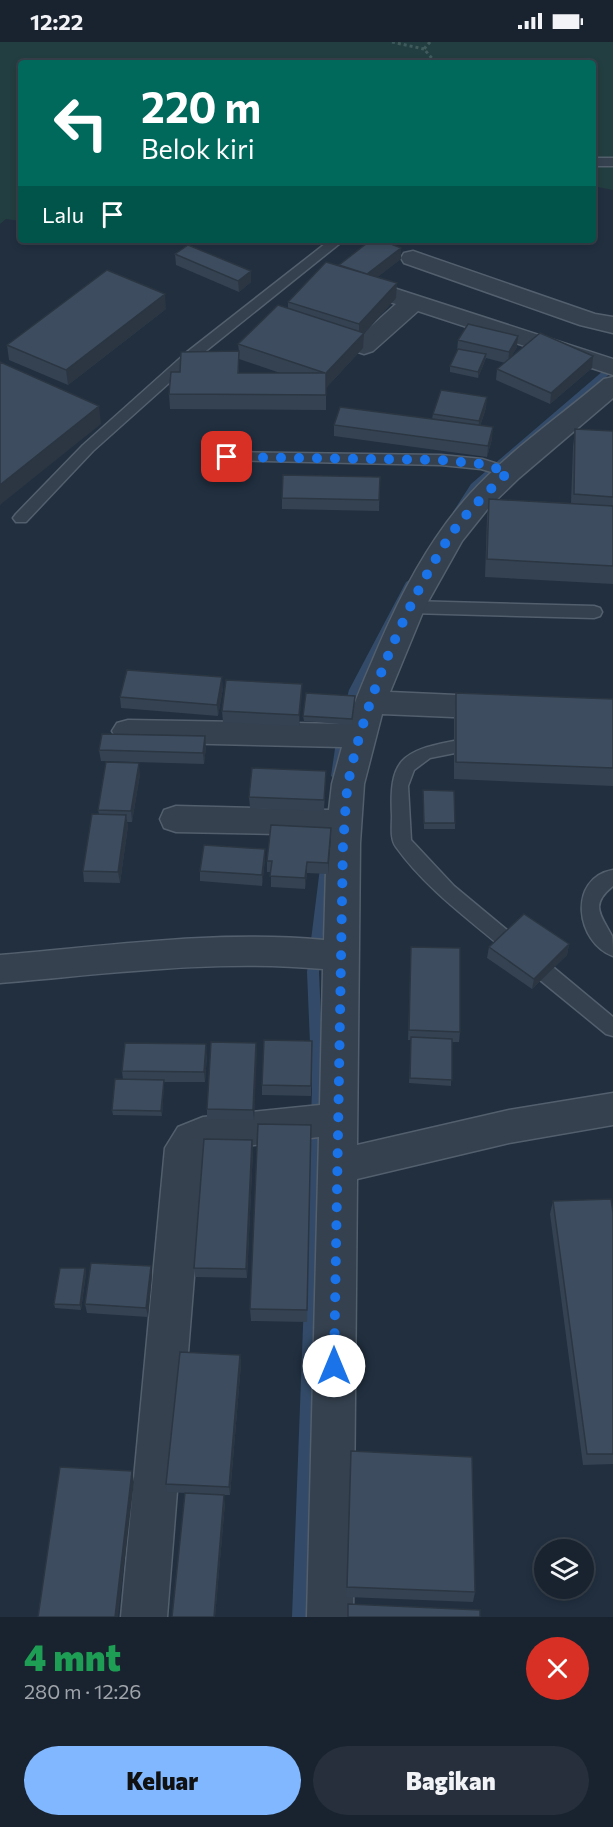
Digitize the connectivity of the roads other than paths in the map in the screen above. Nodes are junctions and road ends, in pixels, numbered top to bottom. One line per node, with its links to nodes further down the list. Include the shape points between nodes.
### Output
1 (596, 162): 2 (lane)
2 (613, 162)
3 (334, 243): 13 (lane, via 192,355 88,448)
4 (413, 258): 7 (street)
5 (378, 290): 6 (street)
6 (412, 303): 8 (street); 9 (street)
7 (613, 325)
8 (364, 346)
9 (613, 367)
10 (613, 385): 12 (street, via 573,436)
11 (227, 457): 12 (lane, via 441,460 482,464)
12 (508, 472): 14 (street, via 450,536)
13 (21, 518)
14 (410, 607): 15 (lane); 16 (street)
15 (594, 612)
16 (370, 702): 17 (street); 19 (street)
17 (530, 709)
18 (128, 731): 19 (street)
19 (361, 736): 22 (street, via 348,784)
20 (454, 747): 24 (lane, via 425,753 407,766 399,786 402,842 447,891)
21 (176, 819): 22 (street)
22 (345, 823): 26 (street)
23 (613, 879): 25 (lane, via 596,888 588,913 605,944)
24 (506, 940)
25 (613, 948)
26 (319, 953): 27 (street, via 151,957); 31 (street)
27 (0, 969)
28 (547, 974): 29 (lane)
29 (613, 1028)
30 (613, 1111): 32 (street, via 489,1131)
31 (338, 1119): 32 (street); 33 (street, via 203,1134 190,1138 184,1148)
32 (338, 1167): 34 (street)
33 (144, 1617)
34 (330, 1617)

